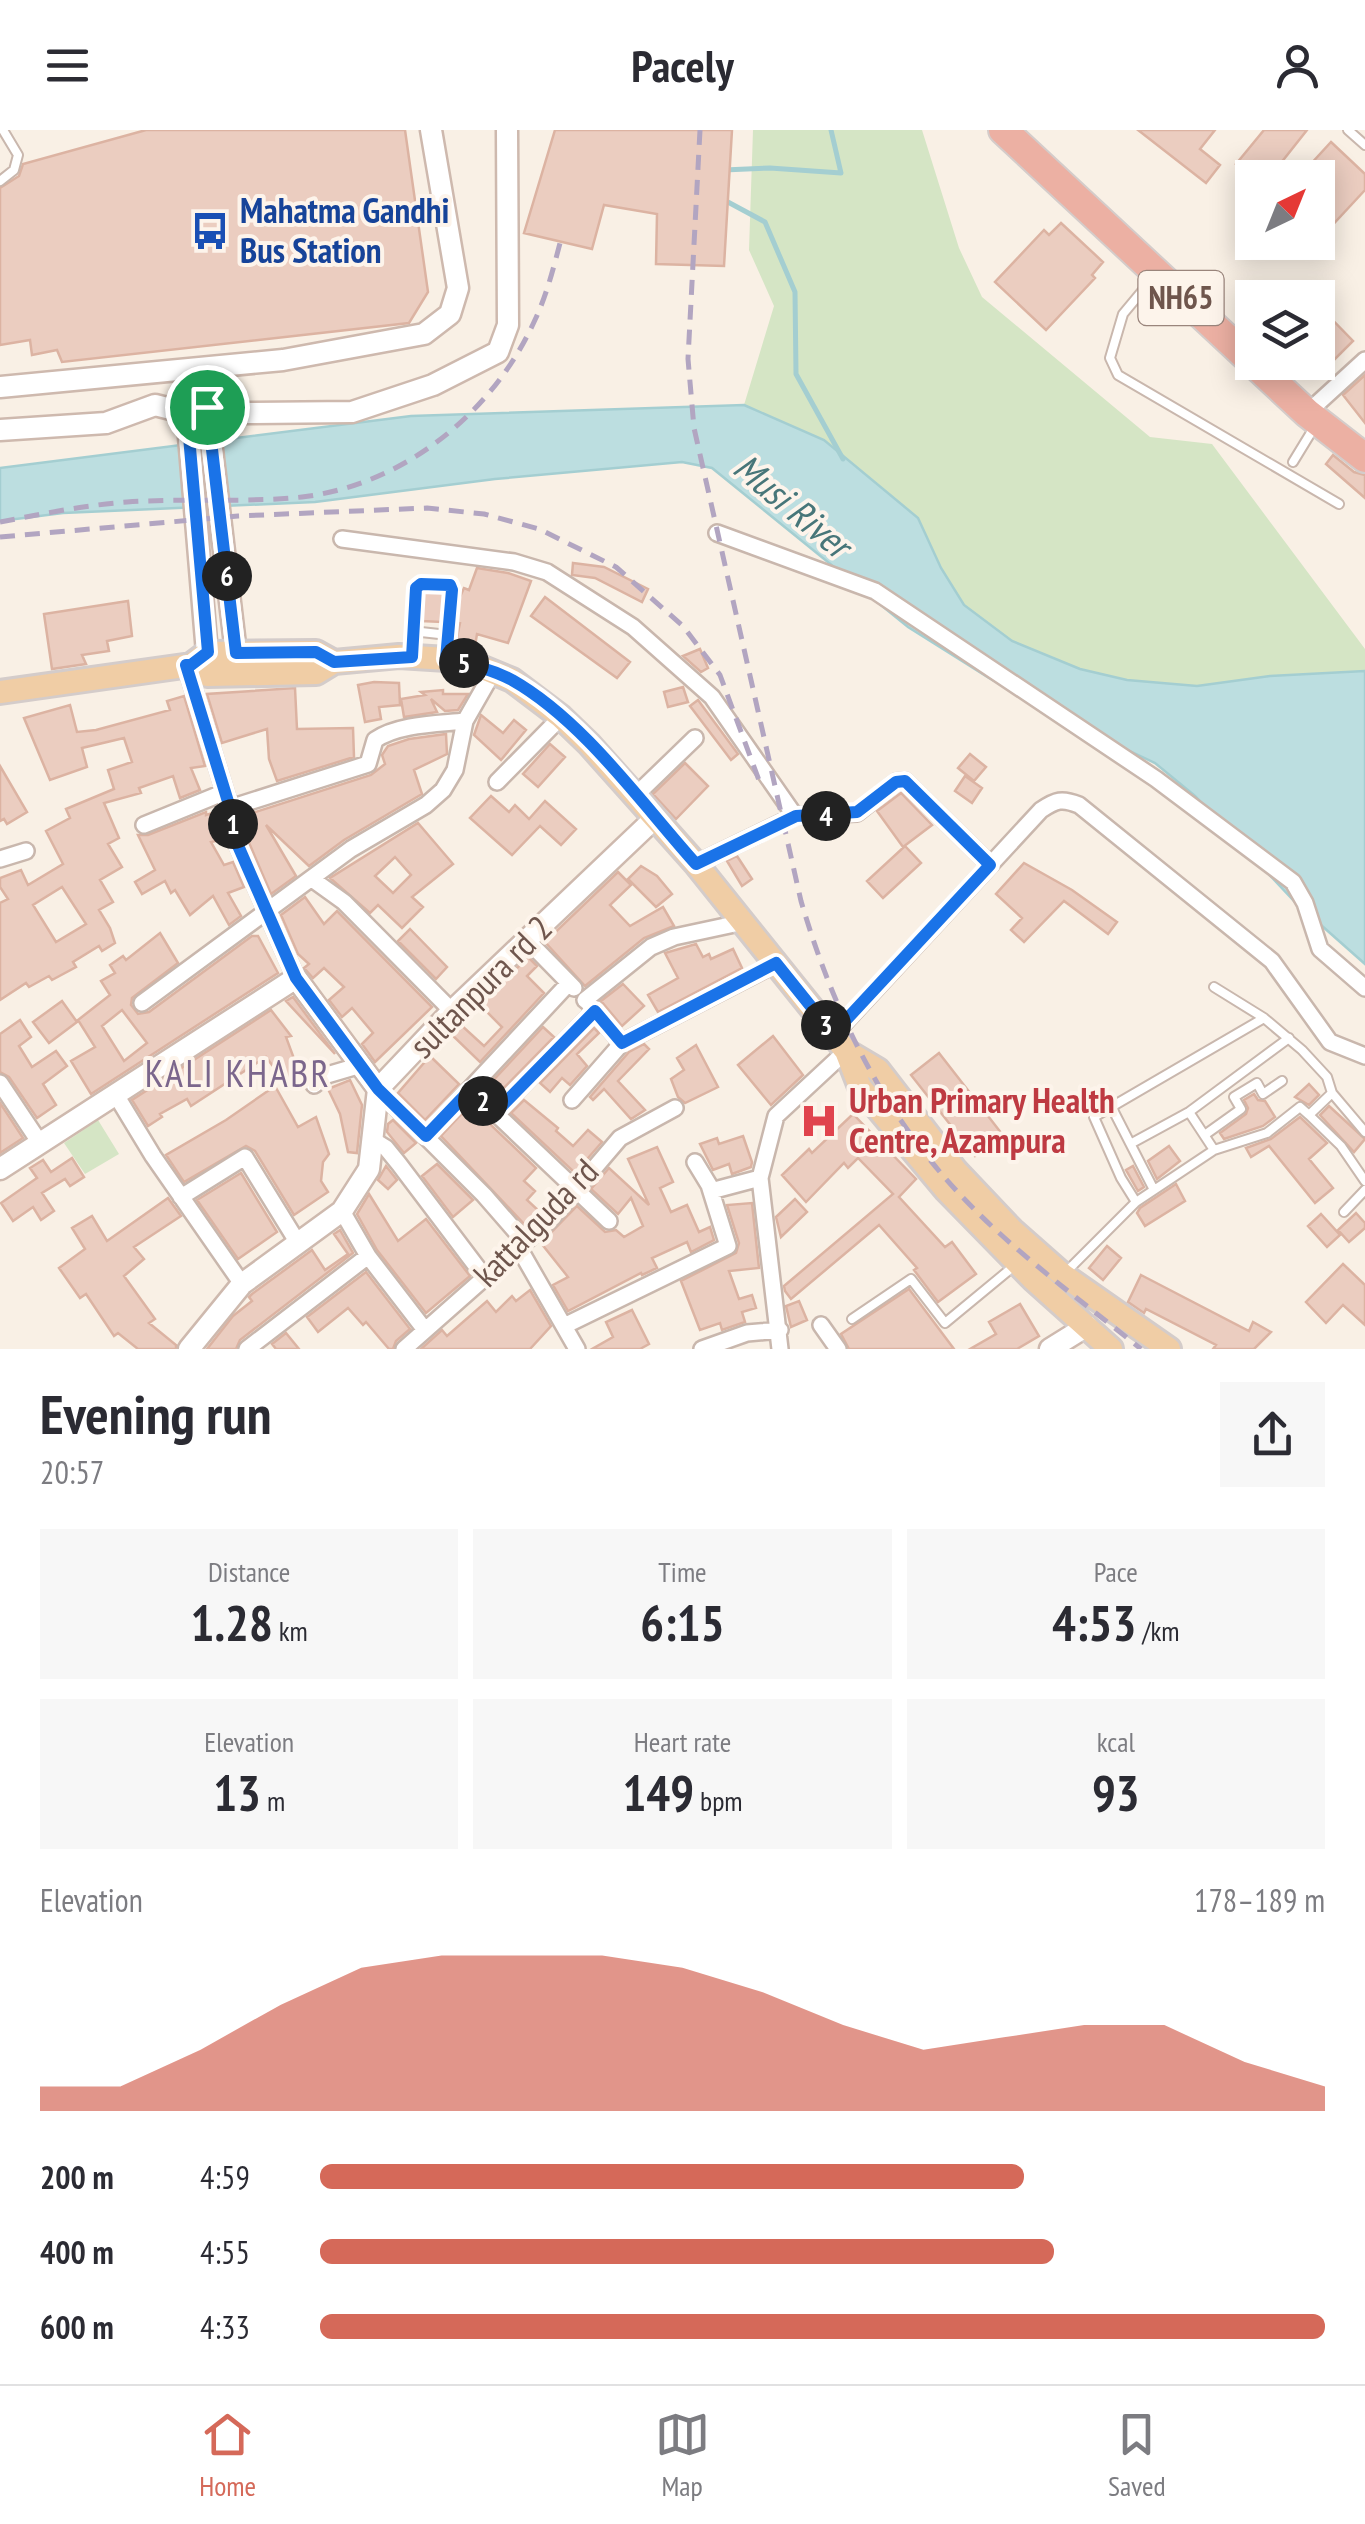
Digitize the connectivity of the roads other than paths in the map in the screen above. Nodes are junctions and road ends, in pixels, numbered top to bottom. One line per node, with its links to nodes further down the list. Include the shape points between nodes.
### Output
1 (3, 130): 8 (lane, via 18,156)
2 (431, 130): 13 (street, via 458,288 450,314 424,334 283,360)
3 (508, 130): 15 (street, via 508,325 498,352 433,386 352,412 247,412 218,404)
4 (1003, 130): 9 (highway, NH65)
5 (1029, 130): 10 (highway, NH65)
6 (1348, 130): 7 (lane)
7 (1365, 144)
8 (0, 181)
9 (1156, 274): 14 (highway, NH65); 20 (lane, via 1123,314 1110,358 1118,375)
10 (1235, 325)
11 (1365, 360): 14 (street)
12 (1290, 380): 14 (highway, NH65)
13 (0, 386)
14 (1314, 412): 17 (highway, NH65); 18 (highway, NH65); 19 (lane)
15 (198, 416): 16 (street, via 154,405 106,423); 25 (street); 28 (street, via 204,589)
16 (0, 430)
17 (1365, 435)
18 (1365, 458)
19 (1292, 462)
20 (1339, 504)
21 (717, 533): 53 (street, via 875,591 1156,779 1293,882 1320,949)
22 (342, 539): 38 (street, via 547,572 633,627 712,697)
23 (412, 631): 24 (lane); 24 (lane, via 416,588 450,585); 26 (lane)
24 (448, 635): 27 (lane)
25 (236, 653): 28 (main road); 29 (main road, via 316,652)
26 (412, 657): 27 (main road); 29 (main road)
27 (446, 659): 30 (main road)
28 (195, 661): 29 (main road, via 213,675 316,673); 31 (main road); 37 (street)
29 (334, 662)
30 (493, 672): 32 (main road); 33 (street)
31 (0, 692)
32 (560, 717): 35 (street); 36 (main road)
33 (466, 721): 37 (street, via 383,735 368,764); 45 (street, via 455,770 443,790)
34 (695, 738): 36 (street)
35 (497, 782)
36 (635, 796): 39 (main road)
37 (228, 800): 40 (street); 46 (street, via 236,841)
38 (796, 816): 43 (street); 44 (street, via 848,815 905,781)
39 (654, 818): 43 (main road); 48 (street, sultanpura rd 2)
40 (144, 825)
41 (26, 851): 42 (street)
42 (0, 859)
43 (696, 864): 47 (main road)
44 (990, 865): 60 (street); 61 (street, via 1055,800 1079,805 1272,961 1330,1042)
45 (312, 879): 46 (street); 56 (street, via 344,902)
46 (266, 910): 50 (street); 54 (street)
47 (744, 922): 49 (main road); 55 (street, via 651,947)
48 (527, 940): 51 (street); 56 (street, sultanpura rd 2)
49 (776, 963): 59 (street); 60 (main road)
50 (296, 978): 62 (street); 69 (street)
51 (570, 983): 55 (street); 67 (street)
52 (1214, 987): 57 (lane)
53 (1365, 988)
54 (142, 1003)
55 (590, 1005): 59 (street); 73 (street)
56 (452, 1011): 66 (street, sultanpura rd 2)
57 (1264, 1018): 58 (lane); 72 (lane)
58 (1289, 1038): 68 (lane, via 1327,1077); 74 (lane)
59 (622, 1043): 70 (street)
60 (840, 1043): 85 (street, via 776,1116); 99 (main road, via 860,1087); 100 (main road, via 878,1070 956,1171)
61 (1365, 1056)
62 (361, 1065): 65 (street); 66 (street)
63 (1282, 1081): 77 (lane, via 1264,1094 1256,1083 1234,1097 1241,1110)
64 (0, 1083): 80 (street)
65 (314, 1086)
66 (378, 1089): 78 (street); 79 (street)
67 (470, 1090): 73 (street); 78 (street)
68 (1332, 1092): 75 (lane); 76 (lane)
69 (116, 1095): 80 (street); 91 (street)
70 (572, 1100)
71 (675, 1108): 87 (street, kattalguda rd, via 620,1138)
72 (1112, 1108): 81 (lane); 92 (lane, via 1094,1116)
73 (496, 1112): 87 (street)
74 (1188, 1112): 77 (lane); 81 (lane)
75 (1308, 1115): 82 (lane, via 1300,1106 1267,1133); 86 (lane)
76 (1365, 1132)
77 (1206, 1134): 82 (lane)
78 (426, 1136): 97 (street)
79 (373, 1140): 93 (street, via 369,1169); 101 (street, via 400,1164)
80 (40, 1143): 84 (street)
81 (1132, 1143): 88 (lane)
82 (1214, 1150): 88 (lane)
83 (696, 1162): 90 (street)
84 (1, 1166)
85 (760, 1178): 90 (street); 108 (street)
86 (1365, 1181)
87 (574, 1187): 95 (street); 97 (street, kattalguda rd)
88 (1154, 1190): 92 (lane)
89 (1365, 1190): 94 (lane)
90 (711, 1191): 105 (street, via 728,1246)
91 (182, 1197): 96 (street, via 245,1157); 102 (street)
92 (1136, 1202): 100 (lane)
93 (342, 1211): 96 (street); 98 (street)
94 (1344, 1212)
95 (609, 1221)
96 (298, 1243): 102 (street)
97 (522, 1245): 101 (street, kattalguda rd); 105 (street)
98 (368, 1256): 107 (street); 111 (street)
99 (1017, 1263): 103 (lane, via 945,1323 910,1279); 106 (main road)
100 (1063, 1275): 118 (main road)
101 (486, 1279): 107 (street, kattalguda rd)
102 (242, 1284): 110 (street)
103 (852, 1319)
104 (821, 1325): 115 (street)
105 (564, 1326): 112 (street)
106 (1087, 1326): 116 (street); 117 (main road)
107 (425, 1330): 109 (street, kattalguda rd)
108 (780, 1330): 113 (street); 114 (street)
109 (407, 1348)
110 (189, 1349)
111 (247, 1349)
112 (576, 1349)
113 (702, 1349)
114 (780, 1349)
115 (838, 1349)
116 (1050, 1349)
117 (1111, 1349)
118 (1169, 1349)

